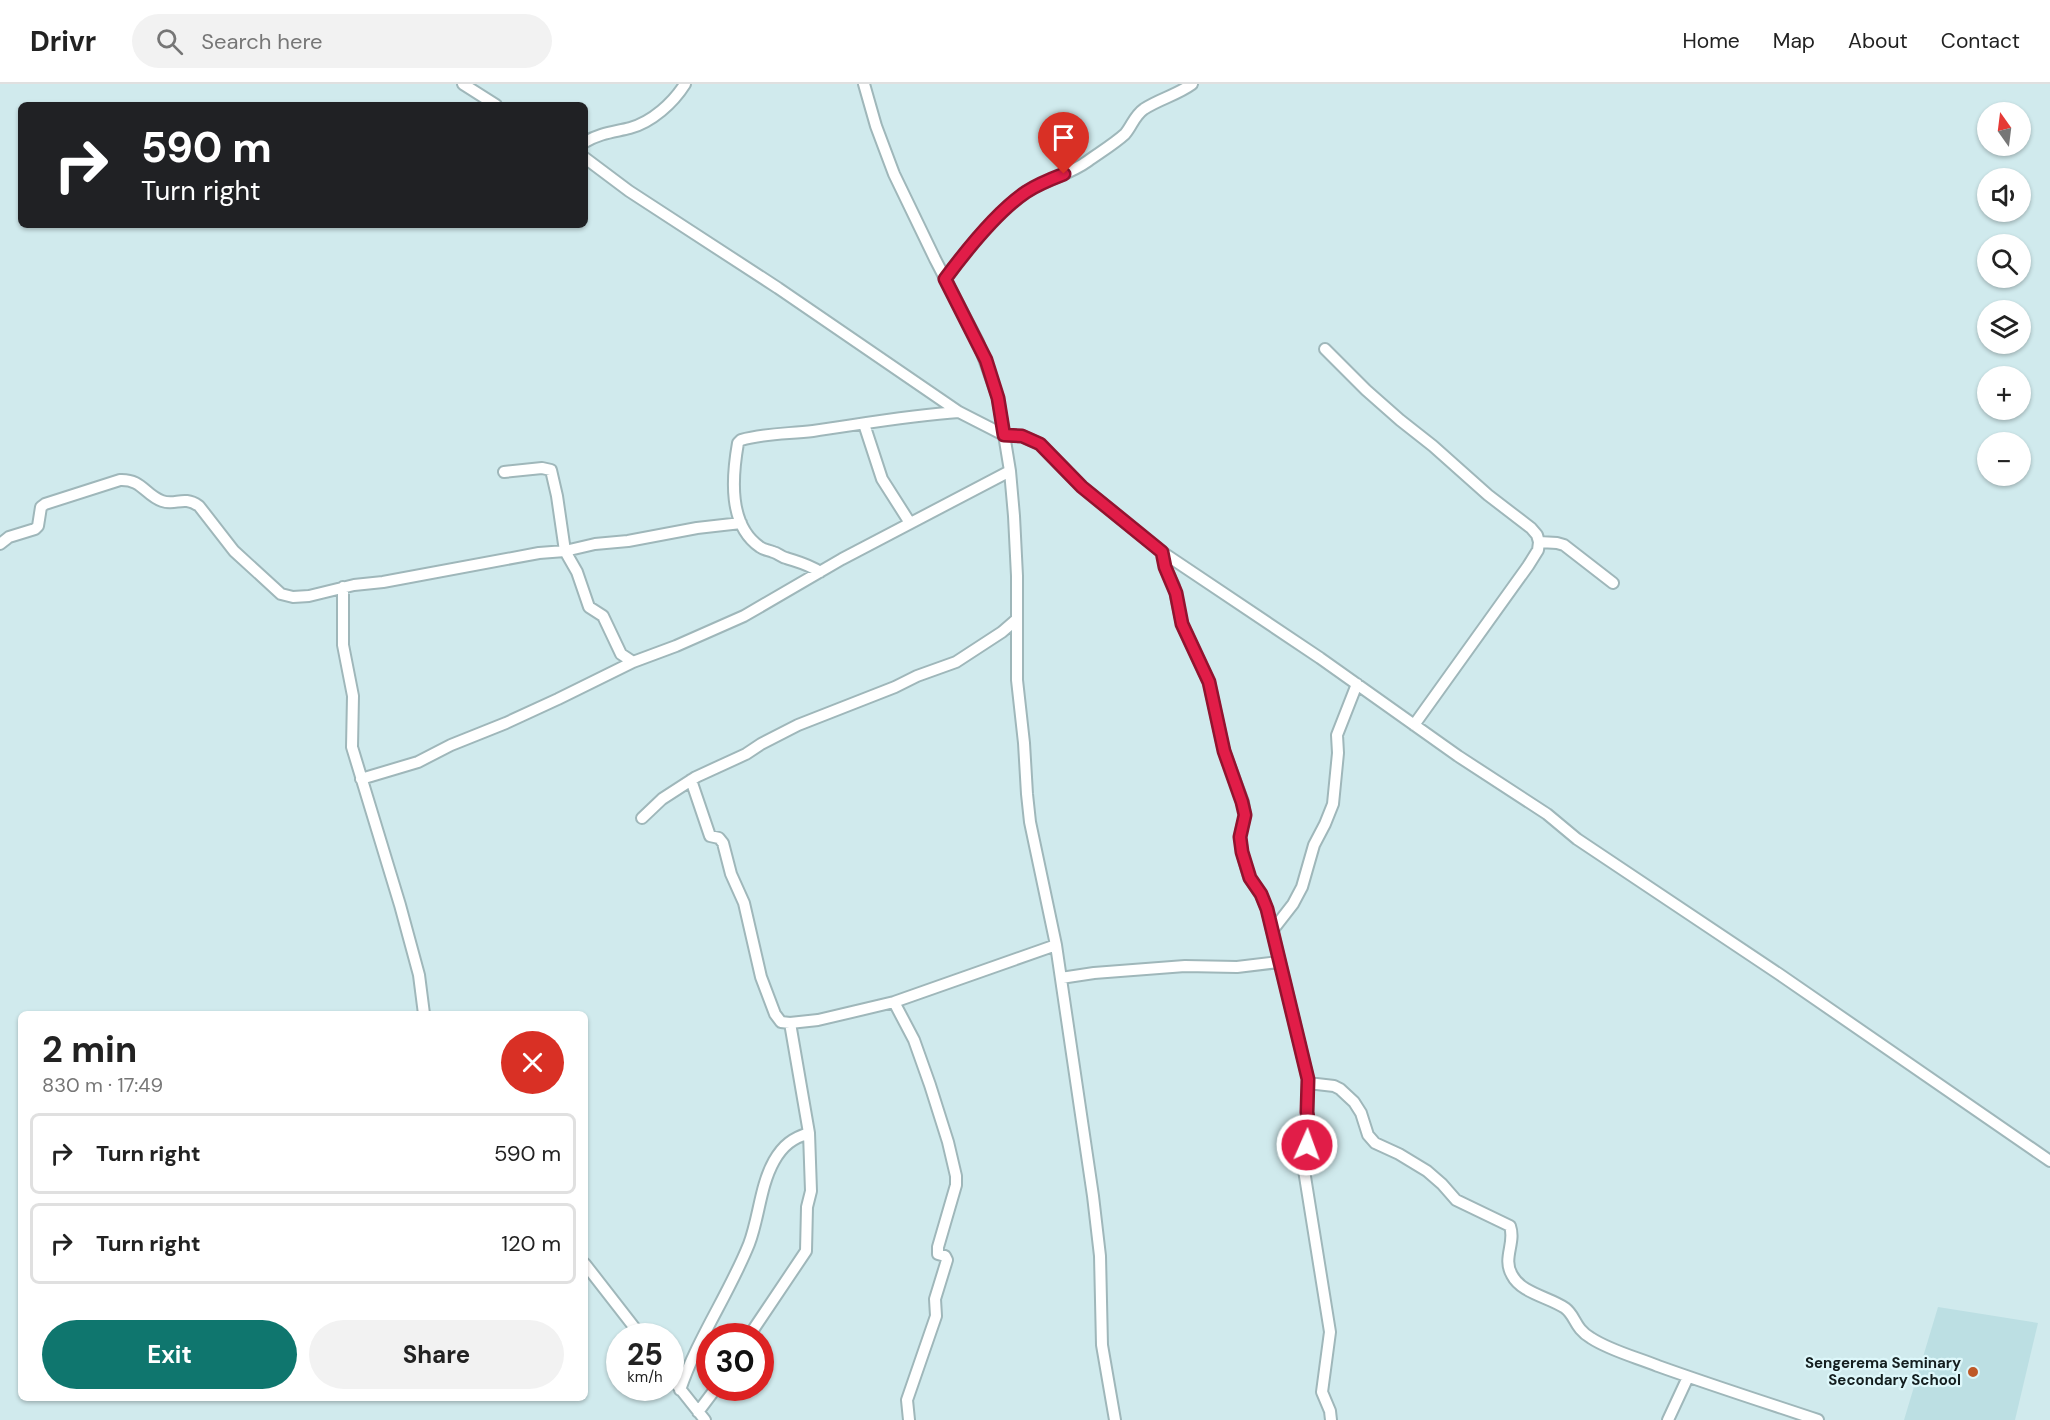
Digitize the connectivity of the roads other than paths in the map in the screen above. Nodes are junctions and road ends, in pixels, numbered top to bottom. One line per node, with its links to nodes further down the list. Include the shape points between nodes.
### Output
1 (463, 84): 5 (street)
2 (685, 84): 6 (street, via 647,122)
3 (864, 84): 8 (street, via 894,174)
4 (1192, 84): 8 (street, via 1141,111 1125,134 1077,169 1044,182 1013,202)
5 (491, 102)
6 (588, 140)
7 (588, 160): 10 (street)
8 (945, 279): 12 (street, via 986,360)
9 (1325, 349): 17 (street, via 1400,420 1531,528)
10 (959, 412): 11 (street); 12 (street)
11 (864, 424): 15 (street, via 741,440 734,477); 16 (street, via 882,479)
12 (1004, 435): 13 (street); 20 (street, via 1022,436 1040,444 1082,487)
13 (1010, 471): 16 (street); 24 (street)
14 (504, 472): 19 (street, via 550,470)
15 (741, 523): 19 (street); 21 (street, via 760,548)
16 (910, 523): 21 (street)
17 (1539, 542): 22 (street, via 1564,545); 27 (street, via 1528,566)
18 (0, 544): 23 (street, via 35,529 45,504 126,480 160,501 185,500 199,506 234,551 281,594 309,596)
19 (566, 551): 23 (street); 25 (street, via 589,607 603,616 621,654)
20 (1162, 552): 26 (street); 31 (street, via 1182,624 1209,682 1224,751 1245,815 1240,837 1242,852 1250,878 1267,909)
21 (820, 572): 25 (street, via 744,616)
22 (1612, 583)
23 (343, 587): 28 (street, via 343,645 352,696 352,747)
24 (1017, 619): 29 (street, via 956,662 805,722); 32 (street, via 1017,680 1030,822)
25 (633, 662): 28 (street, via 418,762)
26 (1358, 684): 27 (street); 31 (street, via 1337,735 1333,804 1314,845 1302,887)
27 (1414, 725): 40 (street)
28 (361, 779): 36 (street, via 419,975)
29 (691, 780): 30 (street); 37 (street, via 710,836 723,843 775,1014 781,1022)
30 (642, 818)
31 (1272, 931): 33 (street)
32 (1056, 945): 34 (street); 35 (street)
33 (1280, 962): 34 (street, via 1094,972); 38 (street)
34 (1061, 978): 50 (street, via 1093,1196 1100,1256 1102,1345)
35 (894, 1002): 37 (street); 49 (street, via 914,1040 930,1085 948,1142 956,1185 938,1247 938,1254 947,1260 935,1299 936,1316 907,1400)
36 (424, 1011)
37 (790, 1023): 39 (street)
38 (1308, 1083): 45 (street, via 1340,1089 1354,1102 1375,1143 1427,1171 1456,1200 1510,1226 1512,1238 1507,1260 1521,1286 1568,1310 1579,1330 1600,1344); 51 (street, via 1310,1133 1303,1164 1330,1332 1322,1392)
39 (809, 1133): 43 (street, via 811,1191 806,1251); 44 (street, via 787,1143 774,1162 748,1247)
40 (2050, 1161)
41 (588, 1268): 42 (street)
42 (631, 1323)
43 (758, 1323)
44 (684, 1376)
45 (1688, 1377): 52 (street); 53 (street)
46 (684, 1395): 48 (street)
47 (710, 1401): 48 (street)
48 (702, 1416)
49 (909, 1420)
50 (1115, 1420)
51 (1331, 1420)
52 (1668, 1420)
53 (1818, 1420)

